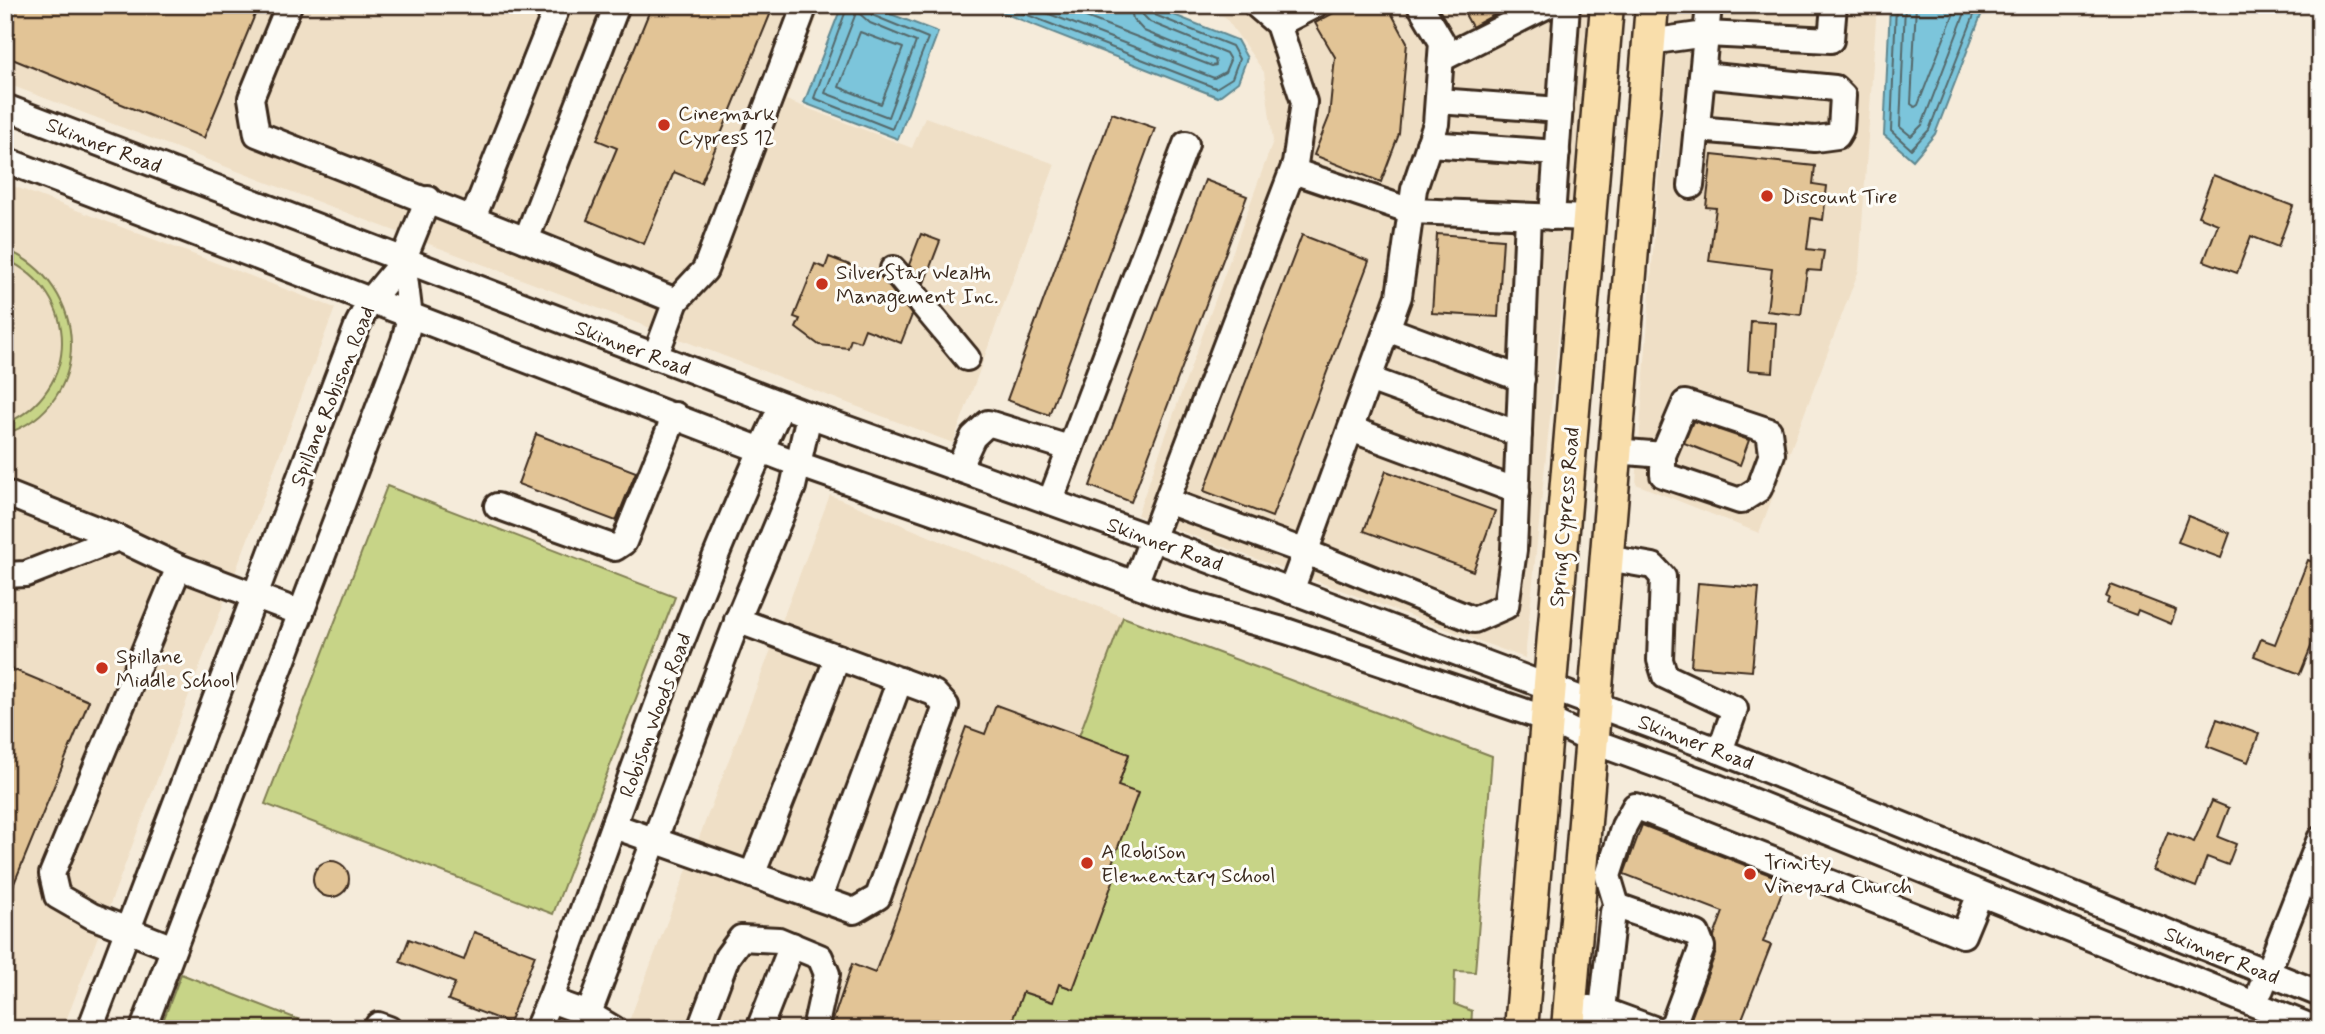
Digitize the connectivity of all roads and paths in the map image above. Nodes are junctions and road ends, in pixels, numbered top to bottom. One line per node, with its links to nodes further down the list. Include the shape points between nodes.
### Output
1 (289, 5): 29 (street, via 251,98 257,134)
2 (558, 5): 32 (street)
3 (617, 5): 35 (street)
4 (805, 5): 39 (street, via 705,270)
5 (1256, 5): 14 (street)
6 (1315, 5): 14 (street)
7 (1420, 5): 17 (street, via 1442,42)
8 (1548, 5): 17 (street)
9 (1567, 5): 21 (street)
10 (1607, 5): 33 (main road, Spring Cypress Road)
11 (1652, 5): 16 (main road)
12 (1709, 5): 15 (street)
13 (1834, 5): 15 (street, via 1831,40)
14 (1278, 24): 27 (street, via 1304,102)
15 (1706, 34): 16 (street); 18 (street)
16 (1649, 42): 34 (main road)
17 (1440, 59): 19 (street)
18 (1702, 75): 22 (street); 22 (street, via 1835,88 1843,96 1841,129 1838,136 1815,139)
19 (1437, 102): 21 (street); 23 (street)
20 (5, 107): 36 (street, Skinner Road)
21 (1560, 110): 25 (street)
22 (1697, 129): 28 (street)
23 (1429, 144): 25 (street); 30 (street)
24 (1186, 145): 51 (street)
25 (1557, 153): 31 (street)
26 (5, 160): 38 (street, Skinner Road)
27 (1293, 171): 30 (street); 59 (street)
28 (1691, 186)
29 (428, 199): 32 (street); 36 (street)
30 (1411, 211): 31 (street); 41 (street, via 1399,296)
31 (1540, 216): 33 (street); 45 (street)
32 (473, 218): 35 (street)
33 (1588, 218): 34 (main road); 75 (main road, Spring Cypress Road)
34 (1633, 230): 53 (main road)
35 (526, 240): 39 (street)
36 (403, 261): 38 (street, Spillane Robison Road); 40 (street, Spillane Robison Road); 42 (street, Skinner Road)
37 (893, 269): 43 (street)
38 (370, 301): 40 (street, Skinner Road); 70 (street, Spillane Robison Road)
39 (676, 301): 42 (street)
40 (410, 317): 47 (street, Skinner Road); 71 (street, Spillane Robison Road)
41 (1387, 330): 44 (street); 45 (street)
42 (655, 357): 46 (street, Skinner Road)
43 (967, 358)
44 (1369, 379): 49 (street); 50 (street)
45 (1522, 379): 50 (street)
46 (782, 405): 48 (street, Skinner Road); 52 (street, Robison Woods Road)
47 (675, 415): 52 (street, Skinner Road); 61 (street, via 624,542 615,548)
48 (809, 415): 55 (street, Robison Woods Road); 56 (street, Skinner Road)
49 (1351, 429): 57 (street); 64 (street)
50 (1520, 434): 57 (street)
51 (1069, 449): 56 (street, via 988,423 973,437); 60 (street)
52 (761, 450): 55 (street, Skinner Road); 80 (street, Robison Woods Road, via 698,598)
53 (1615, 451): 54 (street); 65 (main road)
54 (1663, 454): 54 (street, via 1685,402 1769,431 1772,454 1759,489 1740,501 1663,475)
55 (798, 464): 68 (street, Skinner Road); 72 (street, Robison Woods Road, via 793,487)
56 (958, 469): 60 (street, Skinner Road)
57 (1517, 491): 64 (street, via 1506,606 1474,620)
58 (5, 493): 62 (street)
59 (1167, 500): 63 (street); 64 (street)
60 (1050, 502): 63 (street, Skinner Road)
61 (497, 506)
62 (118, 538): 66 (street); 67 (street, via 26,574)
63 (1152, 539): 68 (street); 69 (street, Skinner Road)
64 (1306, 551): 69 (street)
65 (1607, 558): 76 (main road); 79 (street, via 1653,566 1663,577 1660,660 1665,676 1735,709)
66 (179, 567): 70 (street); 88 (street, via 52,874 57,896)
67 (5, 575)
68 (1135, 584): 77 (street, Skinner Road)
69 (1291, 591): 75 (street, Skinner Road)
70 (254, 595): 71 (street); 88 (street, Spillane Robison Road)
71 (301, 613): 90 (street, Spillane Robison Road)
72 (737, 620): 73 (street); 82 (street, Robison Woods Road)
73 (838, 657): 74 (street); 84 (street)
74 (900, 680): 86 (street); 86 (street, via 934,693 946,706 878,897 854,911)
75 (1549, 687): 76 (street, Skinner Road); 77 (main road, Spring Cypress Road)
76 (1595, 704): 78 (main road); 79 (street, Skinner Road)
77 (1547, 719): 78 (street, Skinner Road); 105 (main road, Spring Cypress Road)
78 (1592, 741): 85 (street, Skinner Road); 96 (main road)
79 (1720, 751): 83 (street, Skinner Road)
80 (614, 826): 82 (street); 93 (street, Robison Woods Road)
81 (2320, 839): 91 (street)
82 (654, 842): 84 (street); 97 (street, Robison Woods Road)
83 (1997, 864): 85 (street); 91 (street, Skinner Road)
84 (752, 875): 86 (street)
85 (1982, 895): 87 (street, via 1963,935 1635,806 1608,876); 94 (street, Skinner Road)
86 (819, 898)
87 (1617, 906): 95 (street); 107 (street, via 1697,934 1702,947 1673,1025)
88 (128, 931): 90 (street); 98 (street, Spillane Robison Road)
89 (792, 946): 102 (street, via 779,940 741,938 727,957); 103 (street); 104 (street, via 820,957 827,974)
90 (173, 948): 99 (street, Spillane Robison Road)
91 (2267, 974): 92 (street, Skinner Road); 94 (street)
92 (2320, 994)
93 (550, 1000): 97 (street); 100 (street, Robison Woods Road)
94 (2254, 1005): 108 (street, Skinner Road)
95 (1602, 1010): 96 (street); 106 (street)
96 (1569, 1017)
97 (586, 1022): 101 (street)
98 (90, 1029)
99 (143, 1029)
100 (537, 1029)
101 (614, 1029)
102 (700, 1029)
103 (759, 1029)
104 (815, 1029)
105 (1521, 1029)
106 (1654, 1029)
107 (1666, 1029)
108 (2316, 1029)

